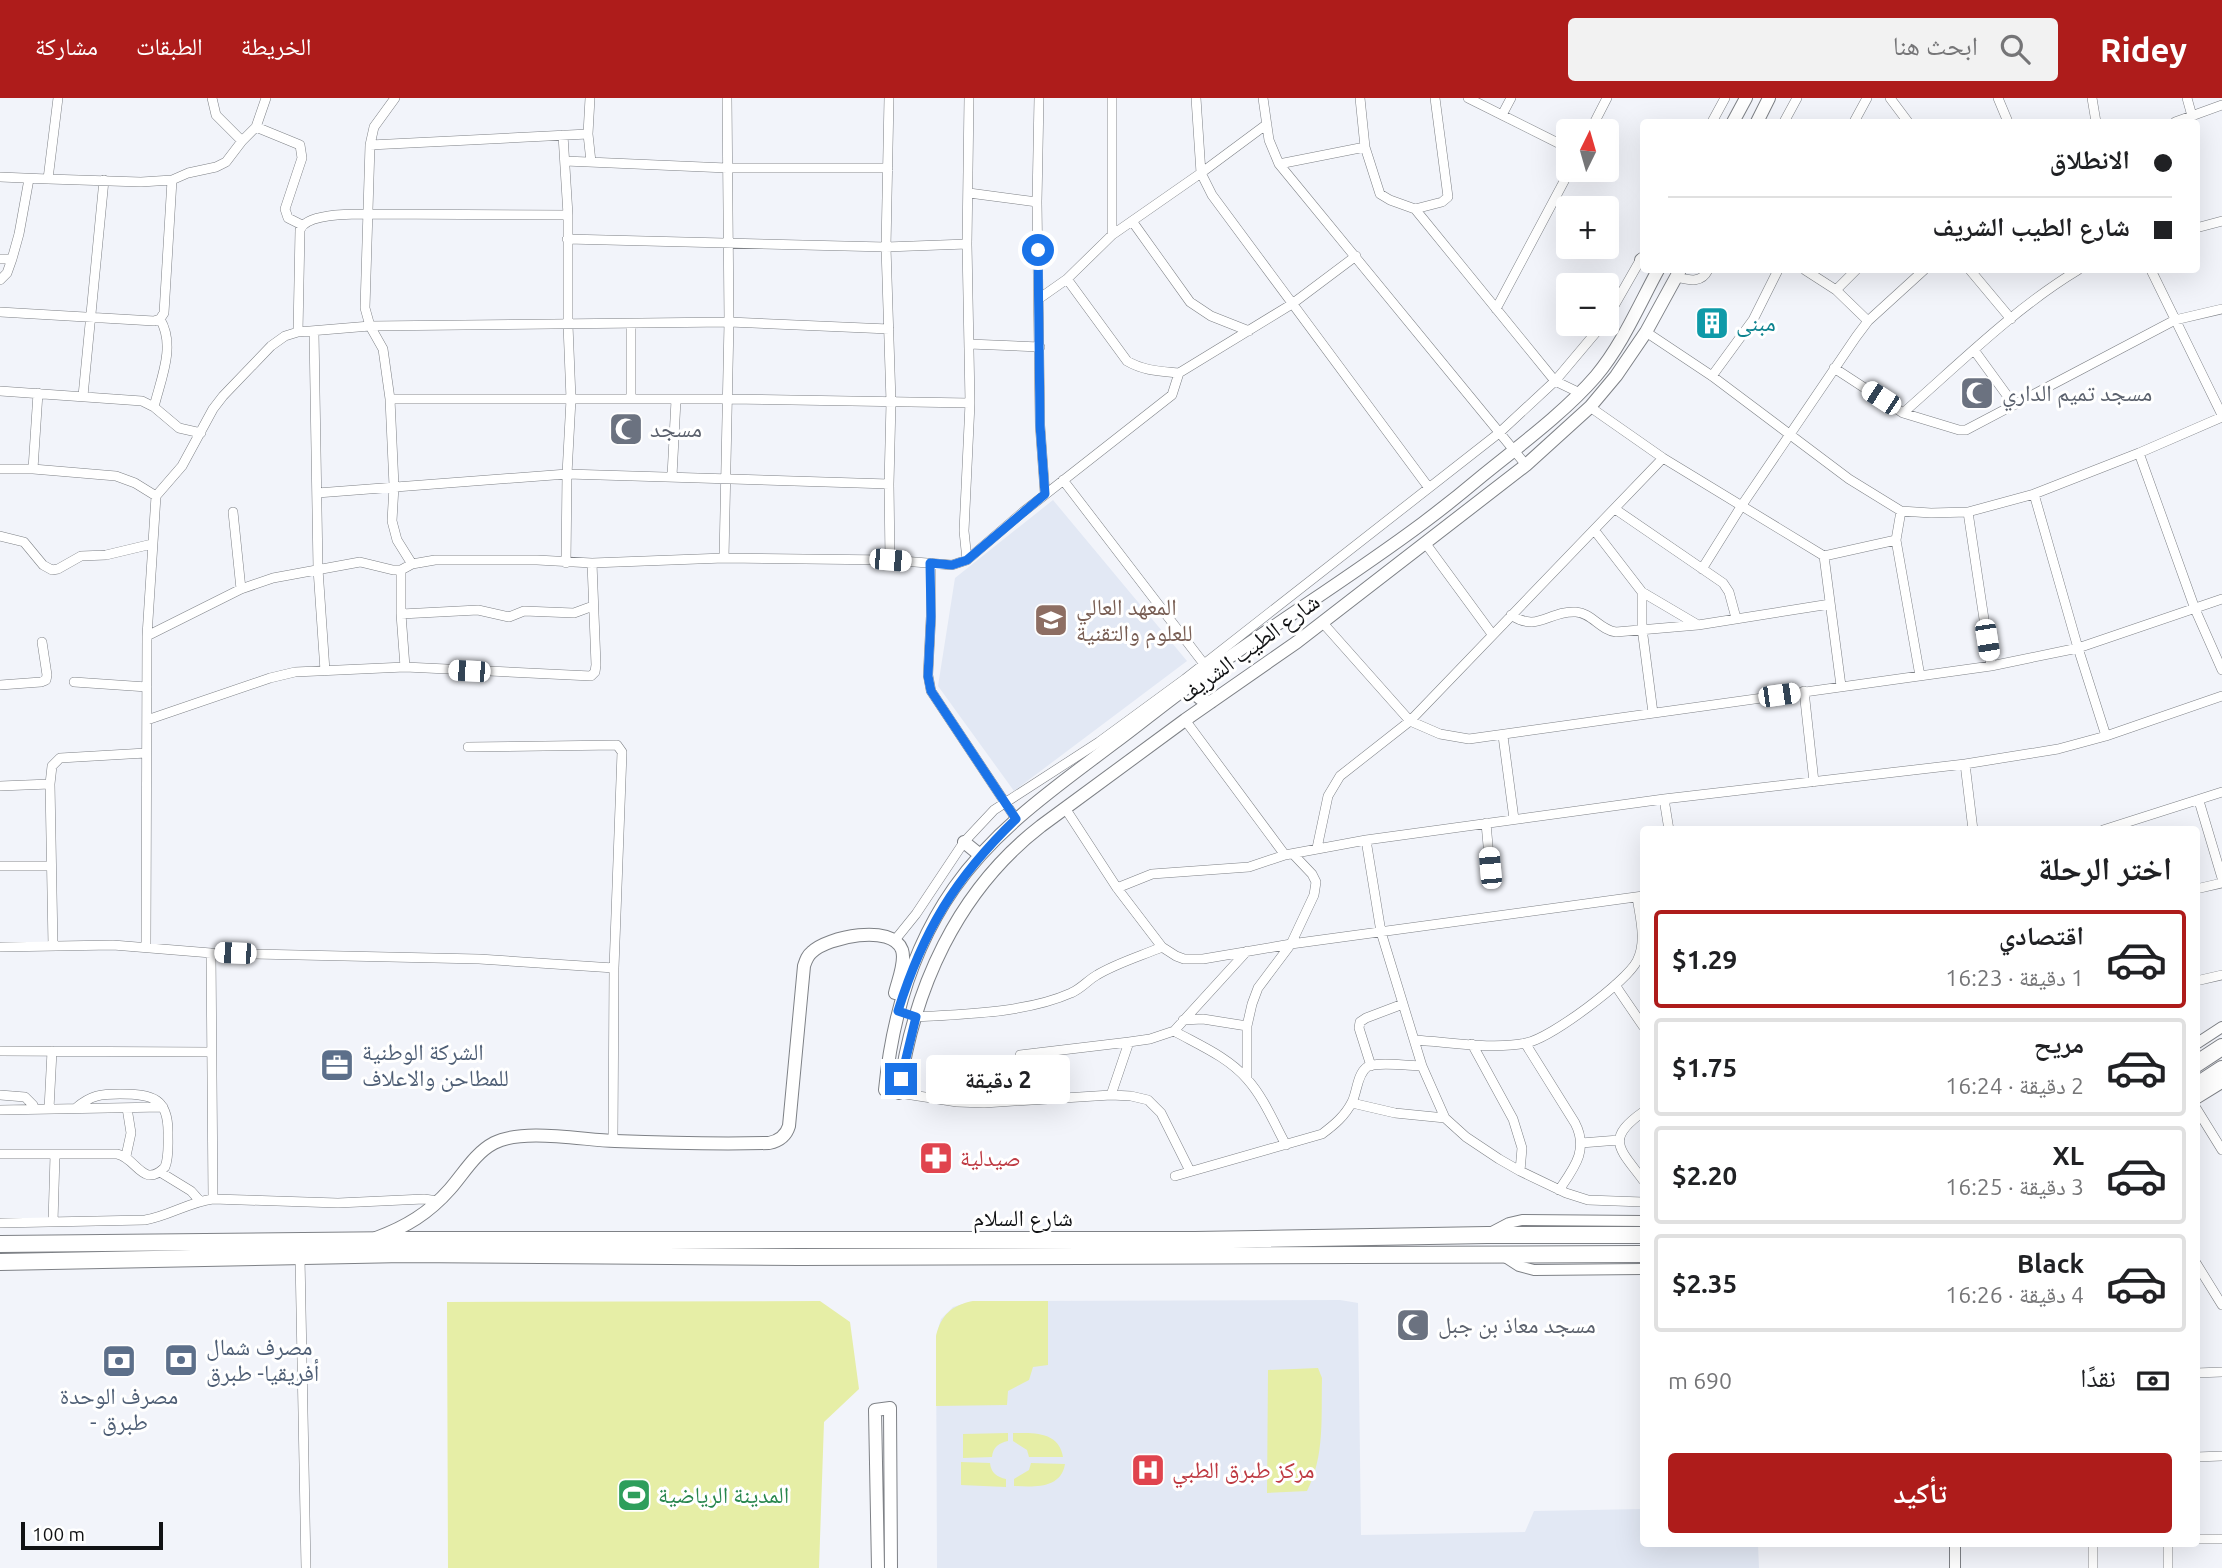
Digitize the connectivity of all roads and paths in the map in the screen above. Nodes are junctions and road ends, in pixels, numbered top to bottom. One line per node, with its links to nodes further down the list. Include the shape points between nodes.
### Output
1 (58, 98): 56 (street)
2 (212, 98): 44 (street, via 216,115)
3 (266, 98): 41 (street)
4 (395, 98): 46 (street, via 374,127)
5 (590, 98): 42 (street)
6 (727, 98): 51 (street)
7 (889, 98): 52 (street)
8 (969, 98): 60 (street)
9 (1039, 98): 61 (street)
10 (1112, 98): 69 (street)
11 (1196, 98): 53 (street)
12 (1263, 98): 40 (street)
13 (1360, 98): 47 (street)
14 (1435, 98): 62 (street, via 1448,197)
15 (1468, 98): 28 (street)
16 (1511, 98): 28 (street)
17 (1607, 98): 30 (street)
18 (1725, 98): 31 (street)
19 (1746, 98): 32 (main road)
20 (1769, 98): 33 (main road)
21 (1797, 98): 34 (street)
22 (1867, 98): 35 (street)
23 (1890, 98): 36 (street)
24 (1998, 98): 37 (street)
25 (2092, 98): 38 (street)
26 (2187, 98): 29 (street)
27 (2222, 105): 29 (street)
28 (1502, 115): 45 (street)
29 (2192, 116): 39 (street)
30 (1596, 119)
31 (1714, 119)
32 (1735, 119)
33 (1758, 119)
34 (1786, 119)
35 (1856, 119)
36 (1906, 119)
37 (2007, 119)
38 (2096, 119)
39 (2184, 119)
40 (1267, 124): 50 (street); 53 (street)
41 (256, 127): 44 (street); 67 (street, via 300,145 302,158 285,209 288,218)
42 (587, 134): 43 (street); 49 (street)
43 (563, 135): 46 (street); 48 (street)
44 (242, 141): 58 (street, via 226,162)
45 (1556, 142)
46 (370, 145): 63 (street)
47 (1365, 147): 50 (street); 62 (street, via 1380,194)
48 (565, 161): 49 (street); 64 (street)
49 (591, 162): 51 (street)
50 (1279, 164): 74 (street)
51 (727, 168): 52 (street); 71 (street)
52 (888, 168): 73 (street)
53 (1200, 173): 65 (street); 93 (street)
54 (0, 177): 55 (street)
55 (29, 179): 56 (street); 76 (street)
56 (48, 179): 57 (street)
57 (104, 180): 58 (street); 97 (street)
58 (172, 180): 98 (street)
59 (1564, 182): 94 (street)
60 (969, 193): 61 (street); 72 (street)
61 (1037, 202): 91 (street)
62 (1415, 209): 94 (street)
63 (369, 214): 64 (street); 67 (street, via 336,215); 105 (street, via 365,308)
64 (568, 215): 70 (street)
65 (1132, 221): 69 (street); 107 (street, via 1190,302)
66 (2222, 221): 68 (street)
67 (302, 225): 108 (street)
68 (2200, 227)
69 (1112, 235): 88 (street)
70 (567, 239): 71 (street); 104 (street)
71 (728, 244): 73 (street); 102 (street)
72 (967, 244): 73 (street); 112 (street)
73 (886, 247): 106 (street)
74 (1356, 256): 93 (street); 136 (street)
75 (0, 259): 76 (street)
76 (12, 259): 89 (street)
77 (1640, 262): 92 (street)
78 (1655, 273): 121 (main road, شارع الطيب الشريف, via 1610,356)
79 (1678, 273): 80 (street, via 1695,281); 110 (main road, شارع الطيب الشريف)
80 (1705, 273)
81 (1776, 273): 117 (street, via 1753,320)
82 (1810, 273): 90 (street)
83 (1853, 273): 90 (street)
84 (1921, 273): 101 (street)
85 (1973, 273): 99 (street)
86 (2072, 273): 99 (street)
87 (2152, 273): 100 (street)
88 (1067, 279): 91 (street); 116 (street, via 1127,361 1149,370)
89 (0, 280)
90 (1836, 289): 101 (street)
91 (1040, 298): 113 (street)
92 (1619, 298)
93 (1292, 304): 107 (street); 150 (street)
94 (1496, 309): 118 (street)
95 (2222, 309): 100 (street)
96 (0, 313): 97 (street)
97 (89, 317): 98 (street); 122 (street)
98 (160, 319): 131 (street, via 169,345)
99 (2011, 319): 114 (street)
100 (2175, 320): 130 (street); 134 (street)
101 (1868, 321): 115 (street)
102 (729, 322): 103 (street); 106 (street); 126 (street)
103 (632, 324): 104 (street); 125 (street)
104 (568, 325): 105 (street); 124 (street)
105 (370, 326): 109 (street); 123 (street, via 383,349)
106 (889, 329): 128 (street)
107 (1249, 331): 116 (street)
108 (298, 332): 109 (street); 135 (street, via 271,346 223,396)
109 (314, 332): 151 (street)
110 (1646, 332): 117 (street); 132 (main road, شارع الطيب الشريف)
111 (1593, 336): 118 (street)
112 (970, 344): 113 (street); 129 (street)
113 (1040, 347): 152 (street)
114 (1975, 350): 130 (street); 133 (street)
115 (1834, 368): 133 (street); 137 (street)
116 (1179, 373): 147 (street, via 1172,395)
117 (1712, 376): 137 (street)
118 (1555, 381): 121 (street); 136 (street)
119 (0, 391): 120 (street)
120 (38, 393): 122 (street); 143 (street)
121 (1580, 393): 138 (main road, شارع الطيب الشريف)
122 (83, 397): 131 (street, via 142,401)
123 (390, 399): 124 (street); 149 (street)
124 (571, 399): 125 (street); 144 (street)
125 (631, 399): 127 (street)
126 (728, 399): 127 (street); 128 (street); 146 (street)
127 (676, 400): 145 (street)
128 (891, 402): 129 (street); 148 (street)
129 (970, 403): 168 (street, via 964,531)
130 (2014, 405): 133 (street, via 1966,430)
131 (154, 407): 135 (street, via 179,428)
132 (1590, 408): 140 (street); 141 (main road, شارع الطيب الشريف)
133 (1903, 413)
134 (2222, 416): 139 (street)
135 (201, 433): 154 (street, via 182,466)
136 (1499, 433): 138 (street); 150 (street)
137 (1790, 436): 155 (street); 157 (street)
138 (1515, 450): 141 (street); 199 (main road, شارع الطيب الشريف, via 1424,523)
139 (2139, 453): 153 (street); 181 (street)
140 (1663, 457): 155 (street); 156 (street)
141 (1526, 466): 164 (main road, شارع الطيب الشريف)
142 (0, 469): 143 (street)
143 (33, 469): 154 (street, via 116,476)
144 (567, 474): 145 (street); 149 (street); 169 (street)
145 (672, 476): 146 (street)
146 (726, 478): 148 (street); 166 (street)
147 (1063, 480): 152 (street); 192 (street)
148 (889, 484): 167 (street)
149 (394, 486): 151 (street); 171 (street, via 394,533)
150 (1429, 488): 192 (street)
151 (317, 493): 173 (street)
152 (1045, 494): 168 (street)
153 (2034, 494): 159 (street); 191 (street)
154 (156, 496): 163 (street)
155 (1742, 505): 165 (street); 174 (street)
156 (1615, 509): 160 (street); 174 (street)
157 (1901, 511): 159 (street); 162 (street)
158 (233, 512): 176 (street)
159 (1968, 512): 193 (street)
160 (1595, 531): 177 (street); 183 (street)
161 (0, 536): 163 (street, via 24,542 52,570 81,556)
162 (1896, 540): 165 (street); 197 (street)
163 (152, 544): 189 (street)
164 (1426, 544): 185 (main road, شارع الطيب الشريف); 188 (street)
165 (1824, 556): 179 (street)
166 (724, 558): 167 (street); 172 (street)
167 (890, 560): 170 (street)
168 (967, 560): 170 (street, via 952,565)
169 (566, 563): 171 (street, via 435,560); 172 (street)
170 (930, 563): 222 (street, via 931,691)
171 (412, 564): 175 (street)
172 (592, 564): 180 (street)
173 (318, 569): 175 (street, via 364,562); 176 (street); 196 (street)
174 (1702, 569): 184 (street, via 1727,587)
175 (401, 570): 182 (street)
176 (241, 589): 189 (street)
177 (1642, 592): 186 (street); 187 (street)
178 (2222, 600): 181 (street)
179 (1830, 604): 184 (street); 201 (street)
180 (593, 606): 182 (street, via 555,614 524,611 509,617 478,610); 194 (street, via 596,665 591,676)
181 (2195, 609): 191 (street); 195 (street)
182 (401, 614): 194 (street)
183 (1511, 615): 187 (street, via 1530,623 1577,612 1610,631); 188 (street)
184 (1735, 618): 186 (street)
185 (1322, 622): 206 (main road, شارع الطيب الشريف); 210 (street)
186 (1698, 625): 187 (street)
187 (1642, 628): 207 (street)
188 (1492, 634): 210 (street)
189 (147, 636): 202 (street)
190 (42, 642): 200 (street, via 46,680)
191 (2078, 648): 193 (street); 212 (street)
192 (1204, 664): 222 (street, via 1099,742)
193 (1992, 666): 197 (street)
194 (405, 667): 196 (street)
195 (2222, 670)
196 (325, 671): 208 (street, via 270,678)
197 (1920, 676): 201 (street)
198 (74, 682): 202 (street)
199 (1192, 683): 205 (main road, شارع الطيب الشريف); 206 (main road, via 1200,699)
200 (0, 685)
201 (1841, 686): 203 (street)
202 (147, 687): 208 (street)
203 (1804, 691): 207 (street); 216 (street)
204 (2222, 695): 212 (street)
205 (1171, 700): 209 (main road, via 1183,706); 224 (main road, شارع الطيب الشريف)
206 (1211, 702): 209 (main road, شارع الطيب الشريف)
207 (1653, 713): 211 (street)
208 (147, 720): 214 (street)
209 (1185, 720): 223 (main road, شارع الطيب الشريف); 233 (street)
210 (1410, 721): 211 (street, via 1454,738); 232 (street, via 1335,782)
211 (1503, 736): 225 (street)
212 (2106, 736): 215 (street)
213 (468, 747): 253 (street, via 620,747)
214 (146, 753): 217 (street, via 60,758 52,766); 248 (street)
215 (1965, 764): 216 (street); 228 (street)
216 (1814, 782): 220 (street)
217 (50, 785): 218 (street); 236 (street)
218 (0, 786)
219 (2222, 792): 221 (street)
220 (1664, 799): 225 (street); 227 (street)
221 (2199, 801): 229 (street); 238 (street)
222 (1003, 803): 224 (street); 231 (street)
223 (1065, 808): 239 (street); 259 (main road, شارع الطيب الشريف, via 1018,843 967,903 938,956)
224 (1016, 819): 234 (main road, شارع الطيب الشريف)
225 (1514, 819): 226 (street)
226 (1486, 823): 230 (street); 237 (street)
227 (1668, 826)
228 (1973, 826)
229 (2116, 826)
230 (1366, 840): 232 (street); 243 (street)
231 (964, 842): 234 (main road); 244 (street)
232 (1317, 848): 233 (street)
233 (1289, 854): 239 (street, via 1249,867 1152,874); 245 (street, via 1312,874 1315,883)
234 (980, 855): 258 (main road, شارع الطيب الشريف, via 928,932)
235 (0, 866): 236 (street)
236 (51, 866): 246 (street)
237 (1490, 868)
238 (2222, 880): 240 (street)
239 (1117, 888): 249 (street)
240 (2200, 888)
241 (1640, 897): 242 (street); 243 (street)
242 (1640, 920)
243 (1381, 932): 245 (street); 257 (street)
244 (895, 940): 258 (main road, via 903,958 894,1001); 298 (main road, via 857,936 823,945 807,957 790,1121 782,1138 769,1143)
245 (1291, 944): 250 (street); 262 (street, via 1258,988)
246 (53, 946): 247 (street); 248 (street)
247 (0, 947)
248 (146, 947): 251 (street)
249 (1162, 947): 250 (street, via 1193,960); 259 (street, via 1059,998 985,1012)
250 (1247, 951): 260 (street)
251 (211, 953): 253 (street, via 470,958); 273 (street)
252 (1640, 953): 256 (street)
253 (614, 968): 298 (street)
254 (2222, 975): 255 (street)
255 (2200, 980)
256 (1615, 985): 261 (street); 268 (street, via 1553,1032)
257 (1403, 1004): 265 (street); 276 (street, via 1360,1022)
258 (898, 1011): 259 (main road); 282 (main road, شارع الطيب الشريف)
259 (916, 1017): 283 (main road, شارع الطيب الشريف)
260 (1183, 1020): 262 (street); 264 (street)
261 (1640, 1022)
262 (1247, 1026): 279 (street)
263 (2222, 1027): 266 (street)
264 (1174, 1031): 267 (street); 279 (street)
265 (1414, 1040): 269 (street); 277 (street)
266 (2200, 1041)
267 (1129, 1042): 274 (street); 285 (street)
268 (1525, 1043): 269 (street); 299 (street, via 1575,1123)
269 (1472, 1044): 306 (street, via 1513,1119 1522,1148)
270 (2222, 1047): 275 (highway)
271 (0, 1051): 272 (street)
272 (52, 1051): 273 (street); 292 (street)
273 (211, 1052): 311 (street)
274 (1020, 1055)
275 (2200, 1061)
276 (1371, 1066): 277 (street); 287 (street, via 1362,1072)
277 (1422, 1066): 296 (street)
278 (2222, 1069): 280 (highway)
279 (1247, 1078): 300 (street)
280 (2200, 1083)
281 (2222, 1083): 286 (street)
282 (885, 1090)
283 (900, 1093): 285 (street, via 984,1103)
284 (0, 1095): 291 (street, via 25,1097)
285 (1111, 1095): 305 (street, via 1140,1097 1156,1106)
286 (2200, 1097)
287 (1352, 1103): 296 (street); 300 (street, via 1322,1134)
288 (163, 1107): 289 (street, via 145,1094 104,1094 88,1098); 290 (street); 307 (street, via 168,1122 167,1160)
289 (76, 1108): 290 (street); 292 (street)
290 (127, 1108): 304 (street, via 131,1133)
291 (34, 1109): 292 (street); 293 (street)
292 (50, 1109)
293 (0, 1110)
294 (1640, 1114): 297 (street, via 1625,1125)
295 (2200, 1114): 301 (street)
296 (1445, 1118): 306 (street)
297 (1619, 1140): 299 (street); 309 (street)
298 (613, 1141): 313 (main road, via 503,1139 476,1157)
299 (1581, 1143): 310 (street, via 1576,1165)
300 (1286, 1145): 305 (street)
301 (2222, 1150)
302 (0, 1154): 303 (street)
303 (55, 1155): 304 (street); 316 (street)
304 (126, 1156): 307 (street, via 142,1174)
305 (1190, 1171): 308 (street)
306 (1520, 1171): 310 (street)
307 (160, 1172): 312 (street)
308 (1175, 1176)
309 (1640, 1176)
310 (1559, 1190): 314 (street, via 1588,1200)
311 (213, 1199): 312 (street); 313 (street)
312 (200, 1201): 316 (street, via 145,1220)
313 (438, 1202): 320 (main road, via 411,1224)
314 (1640, 1202)
315 (1640, 1221): 318 (street, via 1522,1220)
316 (52, 1222): 317 (street)
317 (0, 1223)
318 (1487, 1235): 319 (highway, شارع السلام); 322 (highway, شارع السلام)
319 (1640, 1236)
320 (371, 1240): 321 (highway); 323 (highway)
321 (0, 1244)
322 (1427, 1245): 323 (highway, شارع السلام, via 925,1241); 324 (highway, شارع السلام)
323 (403, 1247): 326 (highway)
324 (1500, 1253): 325 (highway, شارع السلام); 329 (street, via 1534,1270)
325 (1640, 1254)
326 (300, 1257): 327 (highway); 341 (street)
327 (0, 1262)
328 (2200, 1268): 330 (street)
329 (1640, 1269)
330 (2218, 1289): 331 (street)
331 (2222, 1305)
332 (2222, 1372): 333 (street)
333 (2200, 1373)
334 (2222, 1455): 335 (street)
335 (2200, 1457)
336 (2200, 1539): 337 (street)
337 (2222, 1539)
338 (1955, 1547): 344 (street)
339 (2093, 1547): 345 (street)
340 (2168, 1547): 346 (street)
341 (306, 1568)
342 (878, 1568): 343 (main road, via 875,1410 890,1408)
343 (891, 1568)
344 (1955, 1568)
345 (2093, 1568)
346 (2168, 1568)

